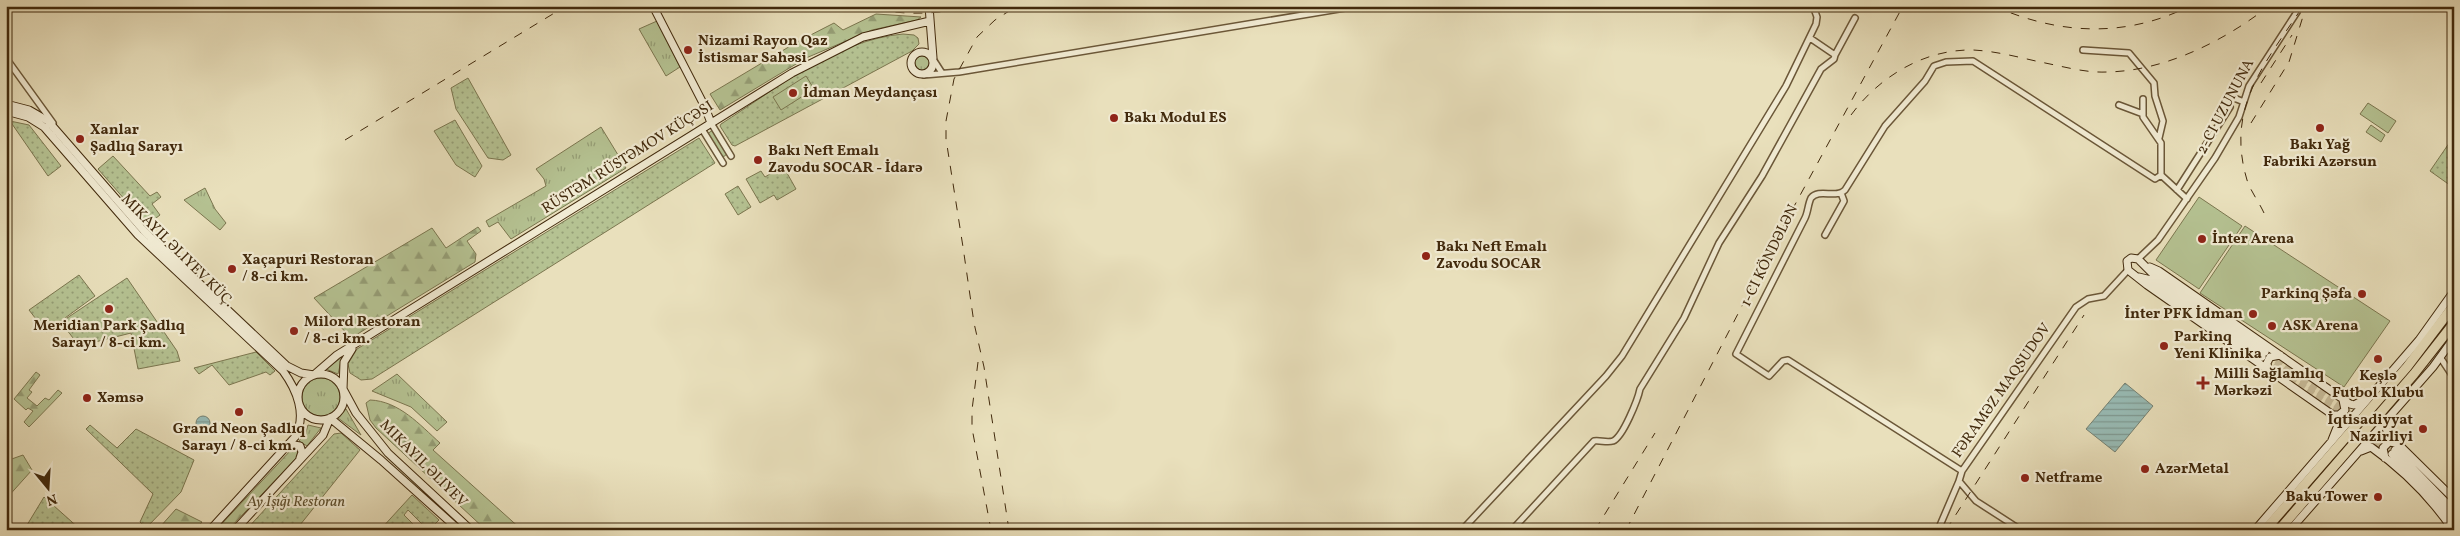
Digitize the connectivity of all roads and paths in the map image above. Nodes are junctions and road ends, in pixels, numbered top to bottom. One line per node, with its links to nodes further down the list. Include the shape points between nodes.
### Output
1 (653, 6): 26 (main road)
2 (929, 6): 7 (main road)
3 (1357, 6): 13 (street)
4 (1813, 6): 8 (street, via 1817,17)
5 (2297, 12): 18 (street, 2-CI UZUNUNA, via 2252,81)
6 (1855, 18): 10 (street)
7 (930, 21): 12 (main road); 26 (main road, RÜSTƏM RÜSTƏMOV KÜÇƏSI, via 849,43 792,73)
8 (1810, 38): 10 (street); 75 (street, via 1786,86 1622,356)
9 (2083, 50): 30 (street, via 2126,51 2153,80 2163,120)
10 (1834, 55): 76 (street, via 1834,59 1821,69 1762,176 1718,243 1684,318 1640,389 1619,436 1613,441 1594,441)
11 (6, 58): 17 (street)
12 (933, 58): 13 (street); 14 (main road, via 933,67); 14 (main road, via 926,52 913,56 912,69)
13 (942, 73): 14 (street)
14 (924, 75)
15 (2234, 98): 18 (street)
16 (2143, 99): 24 (street)
17 (35, 100): 23 (street, via 33,109); 25 (street); 29 (street)
18 (2244, 102): 36 (street, 2-CI UZUNUNA, via 2215,158)
19 (6, 104): 23 (main road)
20 (2118, 104): 24 (street)
21 (2230, 107): 34 (street)
22 (6, 110): 27 (main road, via 28,117)
23 (29, 110): 25 (main road)
24 (2143, 114): 30 (street)
25 (40, 116): 27 (street); 29 (main road)
26 (711, 123): 28 (main road, RÜSTƏM RÜSTƏMOV KÜÇƏSI); 31 (street)
27 (44, 127): 56 (main road, via 138,235 282,371)
28 (702, 128): 32 (street); 46 (main road, RÜSTƏM RÜSTƏMOV KÜÇƏSI)
29 (62, 135): 51 (main road, via 144,231 287,366)
30 (2159, 138): 33 (street, via 2162,147)
31 (731, 156)
32 (723, 163)
33 (2161, 175): 34 (street); 35 (street, via 2155,179 1973,61 1962,59 1934,66 1925,81 1885,126)
34 (2177, 190): 36 (street)
35 (1842, 193): 37 (street, via 1844,201); 66 (street, 1-CI KÖNDƏLƏN, via 1819,194 1811,198 1805,218 1736,354 1769,376 1788,360)
36 (2187, 198): 38 (street, 2-CI UZUNUNA, via 2158,240)
37 (1825, 235)
38 (2139, 260): 39 (main road); 40 (main road, via 2139,269); 40 (main road, via 2129,259 2126,266)
39 (2147, 266): 41 (main road, via 2155,276 2264,355 2152,280); 47 (main road)
40 (2129, 271): 41 (main road); 66 (street, FƏRAMƏZ MAQSUDOV, via 2104,296 2088,299 2076,307)
41 (2139, 276): 50 (main road)
42 (2454, 290): 54 (main road, via 2419,340)
43 (2454, 305): 80 (highway, via 2407,367)
44 (2454, 323): 81 (highway)
45 (2454, 338): 48 (main road)
46 (354, 346): 51 (main road, RÜSTƏM RÜSTƏMOV KÜÇƏSI, via 337,355); 53 (main road, via 344,362)
47 (2281, 355): 50 (main road, via 2270,357); 55 (main road)
48 (2440, 357): 49 (main road); 52 (street)
49 (2433, 367): 63 (main road, via 2386,427); 64 (main road)
50 (2268, 369): 57 (main road)
51 (314, 375): 53 (main road, via 328,375); 56 (main road, via 302,386)
52 (2454, 378)
53 (343, 389): 58 (main road, via 343,404); 74 (main road, via 362,422 380,444)
54 (2373, 393): 55 (main road, via 2354,405); 61 (main road)
55 (2342, 399): 57 (main road, via 2345,410)
56 (299, 402): 58 (main road, via 310,417 316,420); 62 (main road, via 298,430)
57 (2333, 416): 61 (main road, via 2338,425)
58 (330, 418): 59 (main road); 60 (main road)
59 (345, 429): 60 (main road, via 336,427); 73 (main road)
60 (323, 435): 65 (main road)
61 (2332, 440): 79 (main road)
62 (285, 448): 65 (main road, via 300,446 302,452); 71 (main road)
63 (2393, 452): 64 (main road, via 2370,447); 68 (main road); 69 (main road); 70 (main road); 83 (main road)
64 (2355, 456): 82 (main road)
65 (298, 461): 72 (main road)
66 (1962, 471): 67 (street, FƏRAMƏZ MAQSUDOV)
67 (1959, 481): 77 (street); 78 (street, FƏRAMƏZ MAQSUDOV, via 1976,501)
68 (2454, 499)
69 (2454, 511)
70 (2454, 519)
71 (210, 530)
72 (235, 530)
73 (458, 530)
74 (471, 530)
75 (1462, 530)
76 (1512, 530)
77 (1938, 530)
78 (2021, 530)
79 (2255, 530)
80 (2265, 530)
81 (2279, 530)
82 (2290, 530)
83 (2453, 530)

